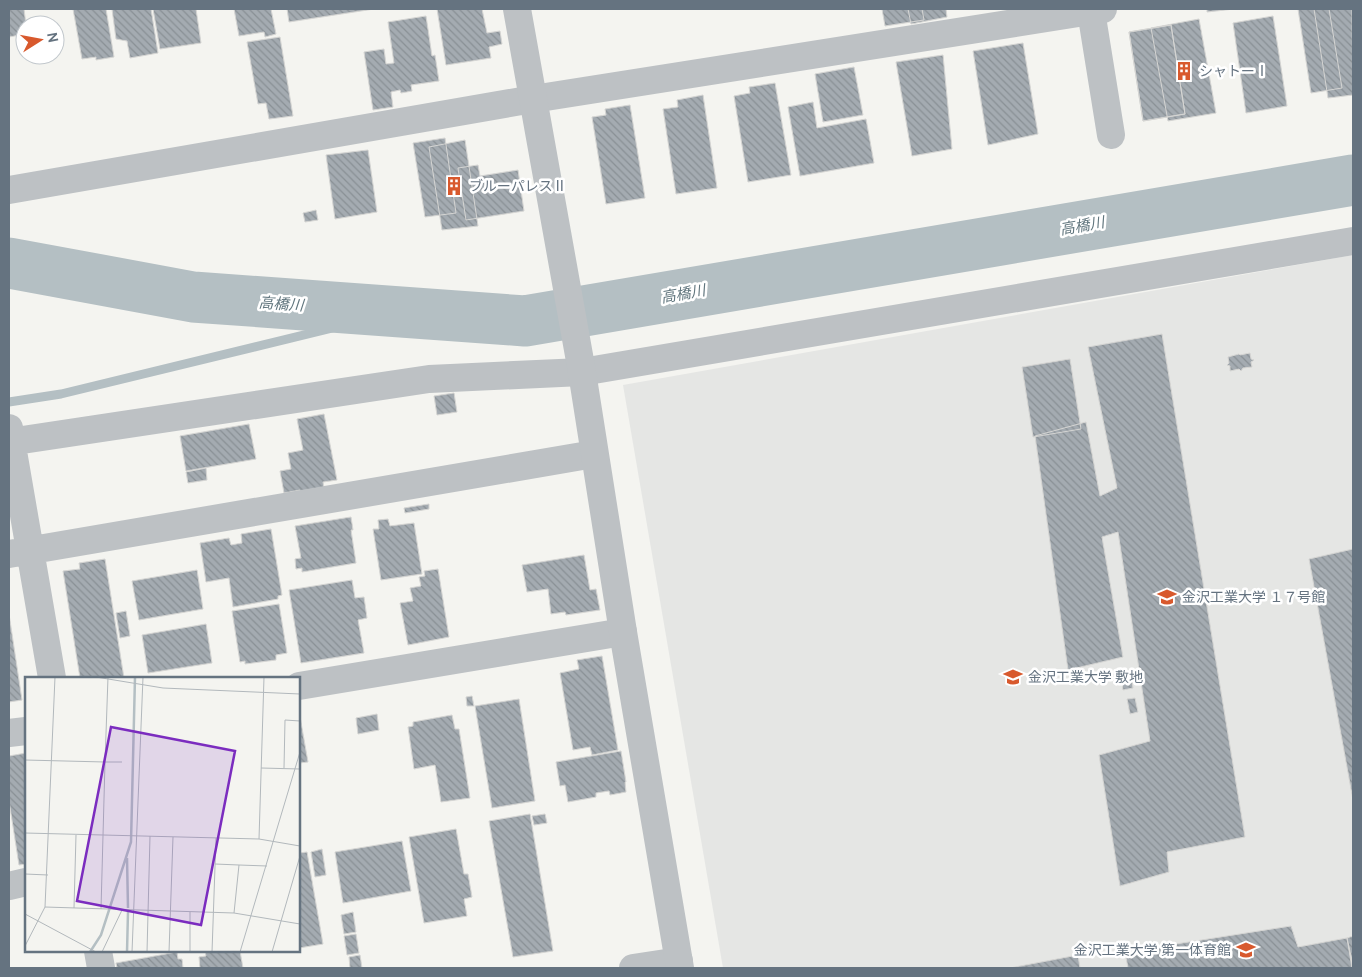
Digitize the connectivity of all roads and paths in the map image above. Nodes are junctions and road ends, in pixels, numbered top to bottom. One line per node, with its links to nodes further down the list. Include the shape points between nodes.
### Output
1 (517, 9): 3 (street)
2 (1095, 9): 3 (street); 4 (street)
3 (533, 99): 5 (street); 7 (street)
4 (1111, 135)
5 (9, 190)
6 (1353, 241): 7 (street)
7 (580, 365): 8 (street, via 429,379); 9 (street)
8 (10, 438): 10 (street)
9 (594, 454): 10 (street); 11 (street)
10 (20, 552): 12 (street)
11 (623, 632): 13 (street); 19 (street)
12 (52, 677)
13 (300, 686)
14 (25, 731): 15 (street)
15 (9, 733)
16 (25, 882): 17 (street)
17 (9, 886)
18 (98, 952): 20 (street)
19 (680, 964): 21 (street)
20 (100, 968)
21 (633, 968)

